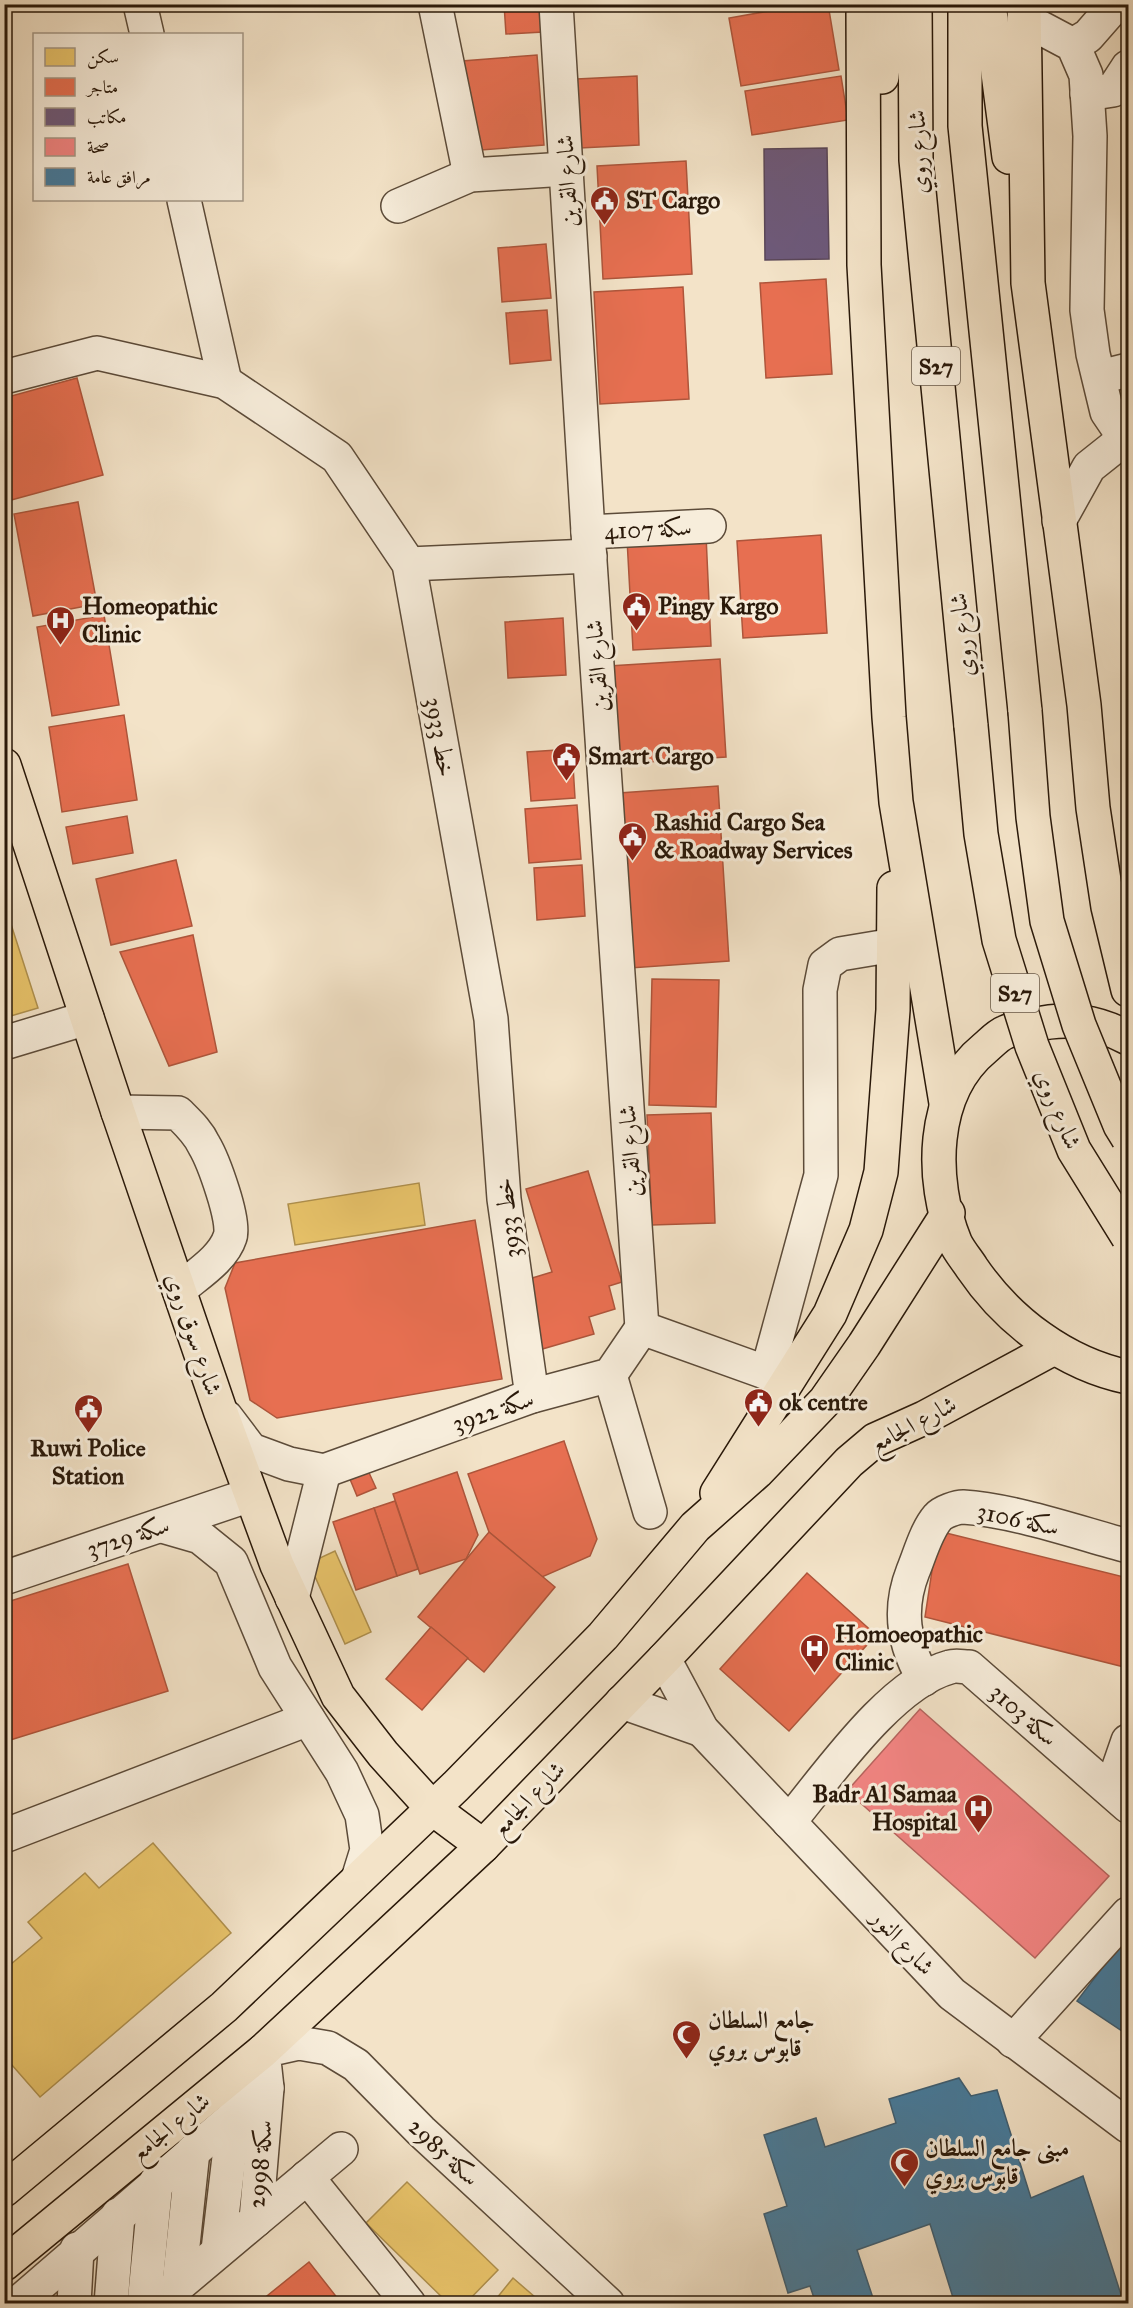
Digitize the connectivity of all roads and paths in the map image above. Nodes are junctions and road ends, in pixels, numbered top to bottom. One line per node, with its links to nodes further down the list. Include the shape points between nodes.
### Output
1 (141, 4): 11 (street)
2 (435, 4): 16 (street)
3 (556, 4): 15 (street, شارع القرين)
4 (863, 4): 19 (main road)
5 (889, 4): 19 (main road)
6 (915, 4): 40 (main road, شارع روي / S27, bridge, via 916,160 981,834 999,940 1032,1046 1074,1150)
7 (965, 4): 38 (main road, شارع روي / S27, bridge, via 965,126 1033,817 1047,921 1079,1025)
8 (989, 4): 20 (main road)
9 (1024, 12): 12 (street); 20 (main road)
10 (1120, 13): 12 (street)
11 (147, 33)
12 (1074, 45): 14 (street, via 1086,75)
13 (1128, 67): 14 (street, via 1113,90)
14 (1087, 94): 21 (street, via 1087,310)
15 (566, 170): 16 (street); 27 (street, شارع القرين)
16 (470, 175): 18 (street)
17 (184, 201): 23 (street)
18 (398, 206)
19 (864, 265): 30 (main road)
20 (1028, 283): 25 (main road)
21 (1114, 374): 24 (street, via 1107,411)
22 (4, 377): 23 (street, 3933 خط, via 97,353)
23 (225, 382): 28 (street, 3933 خط, via 337,457)
24 (1127, 439): 25 (street, via 1089,467)
25 (1059, 521): 32 (main road, via 1084,705 1093,808 1108,907)
26 (709, 525): 27 (street, سكة 4107)
27 (589, 544): 28 (street, سكة 4107); 42 (street, شارع القرين)
28 (409, 564): 47 (street, 3933 خط, via 491,1019 504,1199)
29 (4, 765): 33 (main road, شارع سوق روي)
30 (896, 802): 31 (main road); 36 (main road)
31 (894, 945): 45 (main road, via 881,1172 866,1230 830,1314); 45 (street, via 840,954 825,965 820,990 820,1175)
32 (1128, 990)
33 (87, 1018): 35 (street); 37 (main road, شارع سوق روي)
34 (1128, 1038): 36 (main road, via 1104,1025 1057,1020 1005,1032 969,1061)
35 (4, 1043)
36 (946, 1103): 39 (main road, via 938,1165)
37 (118, 1112): 41 (main road, شارع سوق روي); 41 (street, via 178,1113 205,1146 230,1215 231,1236 222,1253)
38 (1128, 1138)
39 (948, 1214): 43 (main road, via 955,1243 982,1283 1020,1323); 53 (main road, via 825,1401 757,1472)
40 (1128, 1237)
41 (179, 1290): 48 (main road, شارع سوق روي)
42 (642, 1328): 44 (street); 45 (street)
43 (1054, 1348): 46 (main road); 57 (main road, شارع الجامع, via 875,1440 849,1462)
44 (610, 1375): 47 (street, سكة 3922); 51 (street)
45 (778, 1377): 53 (main road)
46 (1128, 1377)
47 (532, 1396): 49 (street, سكة 3922)
48 (220, 1410): 49 (street, via 251,1450); 50 (main road, شارع سوق روي)
49 (324, 1471): 56 (street)
50 (250, 1495): 52 (street, سكة 3729); 56 (main road, شارع سوق روي)
51 (650, 1512)
52 (162, 1526): 55 (street, سكة 3729); 60 (street, via 200,1537 231,1562 275,1666)
53 (695, 1527): 64 (main road, via 603,1636)
54 (1128, 1546): 58 (street, سكة 3106, via 961,1507 939,1516 923,1544 905,1592 904,1634)
55 (4, 1578)
56 (292, 1598): 64 (main road, شارع سوق روي, via 338,1696)
57 (664, 1659): 59 (main road, شارع الجامع); 61 (street, شارع النور)
58 (924, 1679): 63 (street, سكة 3103, via 952,1666 969,1667); 65 (street, سكة 3103, via 885,1708)
59 (622, 1702): 61 (street, شارع النور); 67 (main road, شارع الجامع)
60 (308, 1719): 66 (street); 68 (street, via 342,1772 362,1815 367,1850)
61 (702, 1730): 65 (street, شارع النور)
62 (1128, 1741): 63 (street)
63 (1120, 1798)
64 (432, 1808): 67 (main road, شارع سوق روي); 68 (main road)
65 (789, 1822): 70 (street, شارع النور, via 952,1994)
66 (4, 1836)
67 (483, 1846): 71 (main road, شارع الجامع)
68 (358, 1879): 79 (main road, via 224,2007)
69 (1128, 1914): 70 (street)
70 (1013, 2041): 74 (street, شارع النور)
71 (263, 2051): 72 (street, سكة 2998); 84 (main road, شارع الجامع); 87 (street, سكة 2985, via 299,2043 328,2048 356,2065)
72 (267, 2088): 73 (street); 81 (street, سكة 2998)
73 (234, 2115): 76 (street); 83 (street)
74 (1128, 2126)
75 (341, 2149): 77 (street)
76 (193, 2151): 78 (street); 85 (street)
77 (306, 2177): 81 (street); 91 (street)
78 (156, 2182): 80 (street); 90 (street)
79 (4, 2190)
80 (118, 2215): 82 (street); 89 (street)
81 (256, 2220): 83 (street, سكة 2998)
82 (77, 2249): 86 (street); 88 (street)
83 (218, 2250): 85 (street, سكة 2998)
84 (4, 2264)
85 (167, 2293)
86 (32, 2297)
87 (600, 2301)
88 (74, 2304)
89 (111, 2304)
90 (144, 2304)
91 (409, 2304)

